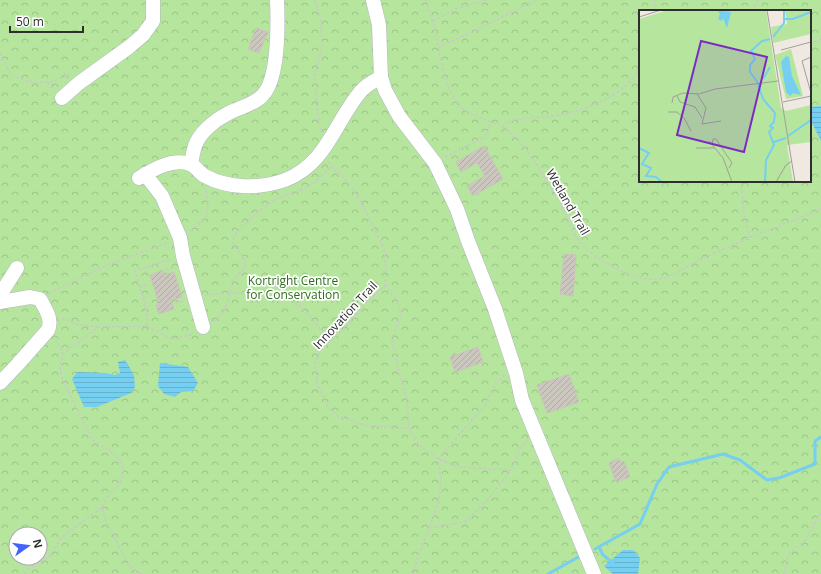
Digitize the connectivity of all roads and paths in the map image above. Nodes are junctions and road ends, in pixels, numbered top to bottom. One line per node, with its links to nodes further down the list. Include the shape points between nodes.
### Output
1 (153, 0): 20 (street, via 153,21 143,34)
2 (277, 0): 25 (street, via 278,32 270,83 263,96 208,126 195,145)
3 (315, 0): 23 (path, Innovation Trail, via 321,20 322,48 315,73 316,102)
4 (373, 0): 19 (street, via 379,25)
5 (425, 0): 12 (path, Wetland Trail)
6 (486, 0): 12 (path, via 456,9)
7 (537, 0): 15 (path)
8 (655, 0): 10 (path)
9 (758, 0): 11 (path)
10 (653, 10)
11 (753, 10)
12 (433, 21): 15 (path, Wetland Trail)
13 (821, 39): 14 (path)
14 (811, 44)
15 (438, 48): 21 (path, Wetland Trail, via 455,100 469,113)
16 (0, 53): 18 (path, via 12,75 33,83 51,82)
17 (639, 66): 22 (path, via 625,86 603,101 581,110 517,120)
18 (74, 73)
19 (381, 77): 23 (street, via 361,91); 24 (street, via 384,90 399,116)
20 (62, 98)
21 (490, 121): 22 (path, Wetland Trail); 24 (path, via 488,132 483,138)
22 (502, 126): 31 (path, Wetland Trail, via 521,143 537,166 584,248 619,271 634,277 658,280)
23 (323, 148): 25 (street, via 312,163 298,173 270,184 251,187 222,182 204,175); 26 (path, Innovation Trail)
24 (435, 163): 50 (street, via 464,227 495,308)
25 (191, 164): 30 (street, via 163,165 142,176 162,196)
26 (331, 166): 35 (path, Innovation Trail, via 348,182 360,200 384,249); 37 (path, via 322,178 302,190 280,197 245,223 233,244 245,261 244,267 231,284)
27 (741, 182): 31 (path, via 744,214)
28 (204, 185): 30 (path, via 208,206 204,219)
29 (821, 209): 31 (path, Wetland Trail)
30 (180, 238): 32 (street); 42 (path, via 105,266)
31 (750, 239)
32 (183, 256): 36 (path, via 135,271); 40 (street)
33 (17, 268): 38 (street)
34 (149, 284): 36 (path)
35 (385, 285): 48 (path, Innovation Trail); 52 (path, via 398,302 401,314 392,339 407,400)
36 (139, 287): 41 (path)
37 (230, 293): 40 (path); 47 (path, via 219,318); 48 (path, via 272,294 283,297 303,309)
38 (0, 295)
39 (152, 295): 41 (path)
40 (195, 297): 47 (street)
41 (142, 298): 45 (path, via 148,320)
42 (40, 299): 43 (street, via 30,297); 44 (street)
43 (0, 302)
44 (48, 323): 46 (path, via 68,319 75,324); 49 (path); 51 (street, via 18,364)
45 (147, 326): 46 (path); 47 (path, via 169,338 189,336)
46 (98, 327): 49 (path, via 69,348)
47 (203, 327)
48 (329, 342): 52 (path, Innovation Trail, via 320,351 315,364 317,383 328,406 336,415 367,426)
49 (64, 355): 56 (path, via 60,364 61,376 85,426 93,440 118,458 123,468 123,476)
50 (516, 373): 53 (street, via 522,400); 54 (path, via 502,376 495,384 486,404)
51 (0, 383)
52 (409, 428): 54 (path, via 422,449)
53 (536, 432): 55 (path, via 520,448); 62 (street)
54 (438, 459): 55 (path, via 460,467); 58 (path, via 441,478 440,501)
55 (511, 470): 58 (path, via 486,502 465,522)
56 (102, 507): 59 (path, via 61,538 50,556 27,570); 60 (path, via 106,522 129,566)
57 (821, 513): 63 (path, via 805,540 788,555)
58 (429, 528): 61 (path)
59 (25, 574)
60 (141, 574)
61 (413, 574)
62 (594, 574)
63 (784, 574)

